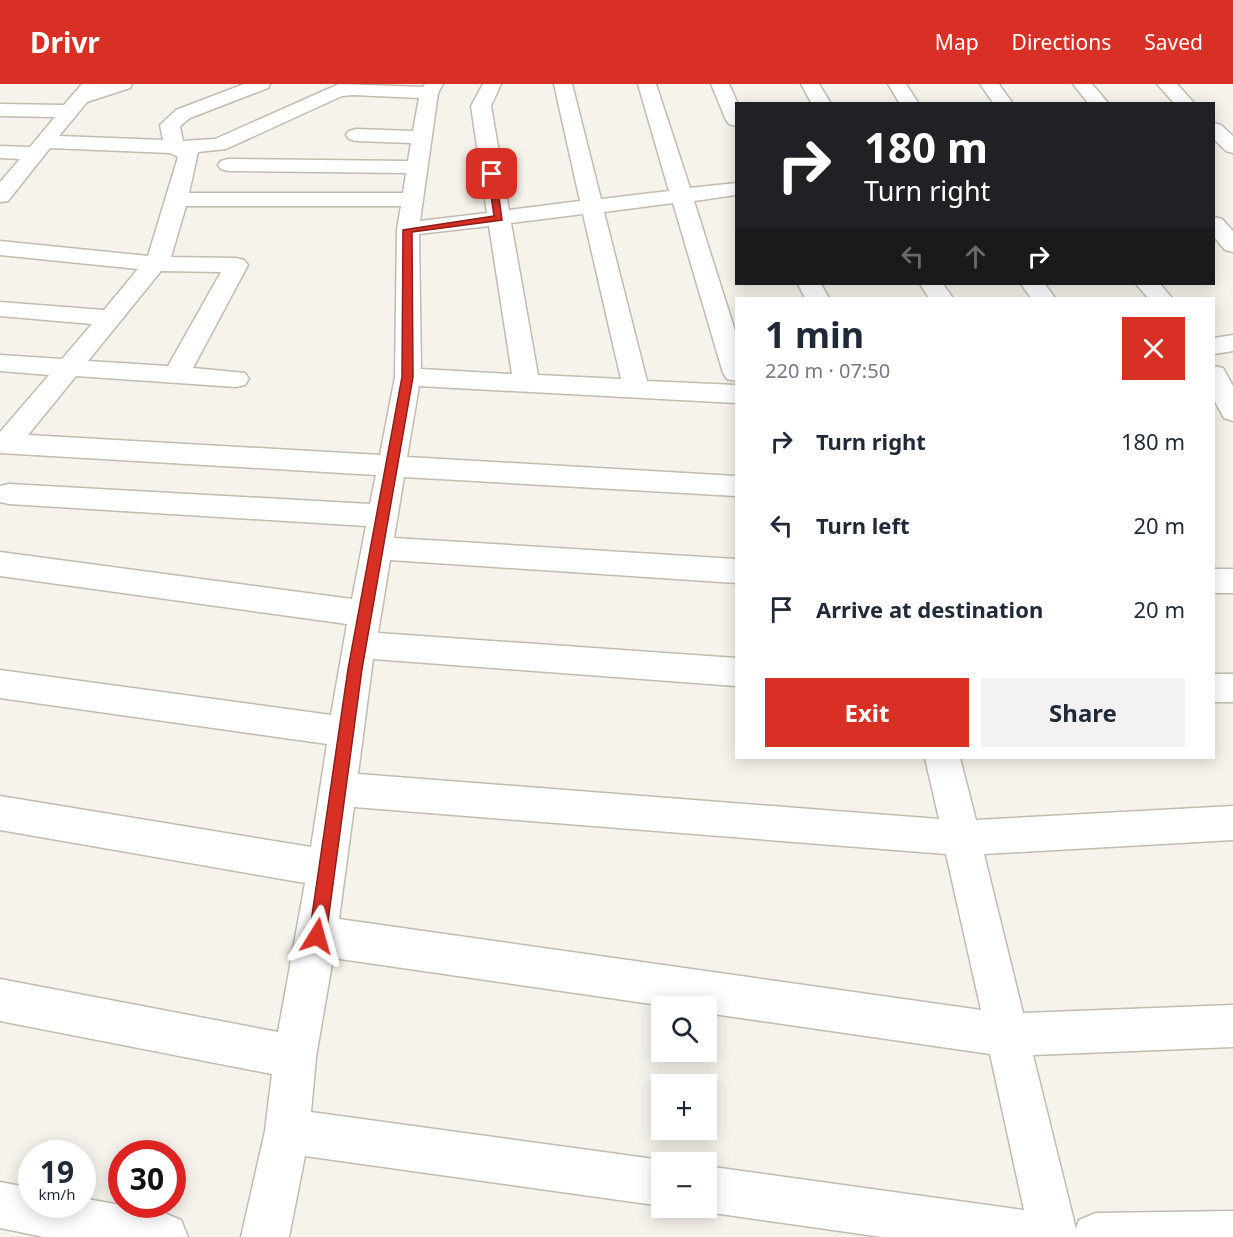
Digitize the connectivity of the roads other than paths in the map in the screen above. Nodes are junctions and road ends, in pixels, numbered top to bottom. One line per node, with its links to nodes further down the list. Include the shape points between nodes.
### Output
1 (123, 84): 14 (street)
2 (261, 84): 28 (street, via 183,114 170,125)
3 (492, 84): 39 (street, via 481,106)
4 (563, 84): 38 (street)
5 (647, 84): 35 (street)
6 (720, 84): 21 (street)
7 (810, 84): 15 (street)
8 (897, 84): 16 (street)
9 (989, 84): 17 (street)
10 (1082, 84): 18 (street)
11 (1166, 84): 19 (street)
12 (349, 87): 13 (street); 28 (street, via 219,145)
13 (432, 89): 26 (street)
14 (82, 98): 20 (street); 27 (street)
15 (821, 102)
16 (909, 102)
17 (1002, 102)
18 (1098, 102)
19 (1184, 102)
20 (0, 110)
21 (735, 118)
22 (1233, 120): 23 (street)
23 (1215, 122)
24 (1215, 130): 29 (street)
25 (356, 135): 26 (street)
26 (422, 137): 32 (street)
27 (41, 147): 28 (street); 30 (street); 34 (street)
28 (174, 147): 37 (street, via 189,154)
29 (1233, 147)
30 (0, 152)
31 (228, 165): 32 (street)
32 (417, 167): 36 (street)
33 (735, 189): 35 (street)
34 (0, 196)
35 (682, 196): 38 (street); 53 (street)
36 (412, 199): 37 (street); 41 (street)
37 (176, 200): 44 (street, via 163,251)
38 (593, 207): 39 (street); 59 (street)
39 (499, 218): 41 (street); 58 (street)
40 (1215, 225): 42 (street)
41 (408, 230): 56 (street)
42 (1233, 244)
43 (0, 248): 44 (street)
44 (155, 264): 48 (street); 54 (street, via 236,265)
45 (1149, 285): 46 (street)
46 (1159, 297)
47 (0, 309): 48 (street)
48 (109, 318): 52 (street)
49 (1233, 343): 50 (street)
50 (1215, 346)
51 (0, 363): 52 (street)
52 (70, 367): 54 (street); 64 (street)
53 (735, 370)
54 (177, 374): 57 (street)
55 (1215, 376): 61 (street)
56 (408, 377): 58 (street); 65 (street)
57 (236, 379)
58 (526, 383): 59 (street)
59 (636, 389): 60 (street)
60 (735, 394)
61 (1233, 412)
62 (1215, 422): 63 (street)
63 (1233, 423)
64 (3, 443): 65 (street)
65 (392, 466): 66 (street); 68 (street)
66 (735, 486)
67 (9, 494): 68 (street)
68 (380, 532): 70 (street); 73 (street)
69 (0, 564): 73 (street)
70 (735, 571)
71 (1215, 581): 72 (street)
72 (1233, 581)
73 (362, 630): 74 (street); 78 (street)
74 (735, 672)
75 (0, 684): 78 (street)
76 (1215, 688): 77 (street)
77 (1233, 688)
78 (346, 732): 80 (street)
79 (943, 759): 83 (street)
80 (338, 789): 83 (street); 84 (street)
81 (0, 813): 84 (street)
82 (1233, 823): 83 (street)
83 (962, 838): 88 (street)
84 (326, 868): 85 (street)
85 (317, 936): 88 (street); 89 (street)
86 (0, 1000): 89 (street)
87 (1233, 1026): 88 (street)
88 (1007, 1035): 97 (street)
89 (295, 1057): 90 (street)
90 (287, 1131): 91 (street); 96 (street)
91 (651, 1181)
92 (717, 1191): 97 (street)
93 (0, 1205): 95 (street)
94 (1233, 1235): 98 (street)
95 (164, 1237)
96 (265, 1237)
97 (1052, 1237)
98 (1096, 1237)

